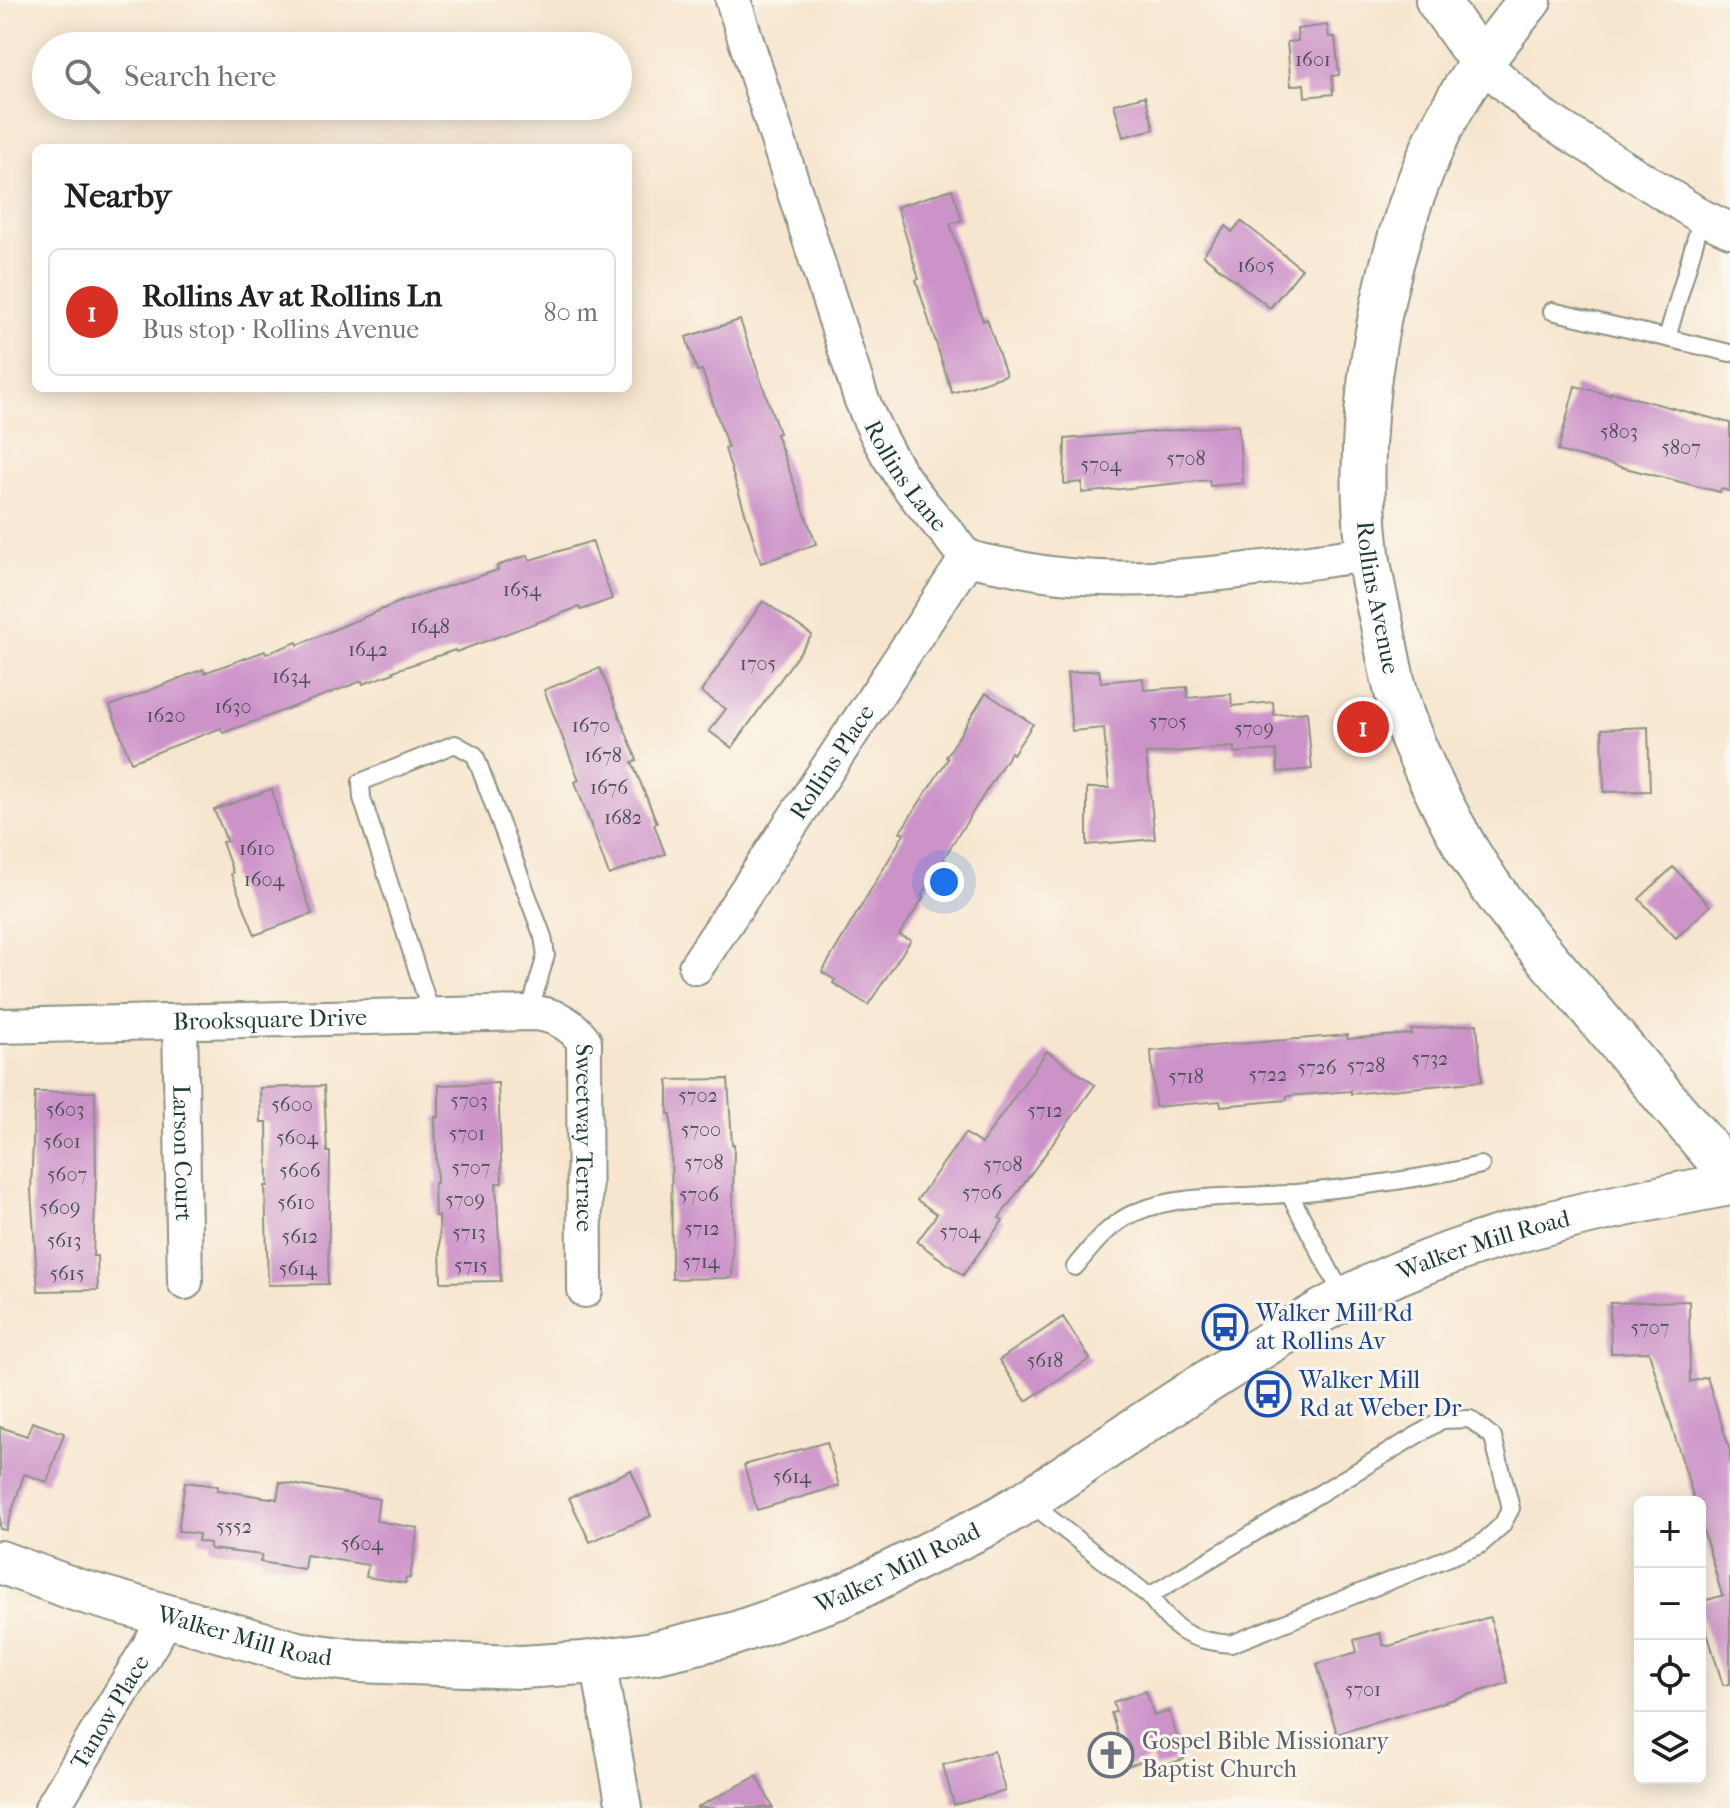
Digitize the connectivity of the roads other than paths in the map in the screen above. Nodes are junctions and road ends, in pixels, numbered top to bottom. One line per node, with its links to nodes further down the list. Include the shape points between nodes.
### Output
1 (733, 0): 10 (street, Rollins Lane, via 877,438 923,507)
2 (1437, 0): 4 (street)
3 (1530, 0): 4 (street, Rollins Avenue)
4 (1481, 62): 5 (street, via 1542,116); 9 (street, Rollins Avenue, via 1434,143 1413,197 1375,336 1367,401)
5 (1716, 224): 7 (lane)
6 (1552, 311): 7 (lane)
7 (1667, 338): 8 (lane)
8 (1730, 353)
9 (1368, 554): 10 (street, via 1224,573 1125,578 1070,578); 17 (street, Rollins Avenue, via 1403,715 1433,789 1468,851 1517,922)
10 (968, 557): 11 (street, Rollins Place)
11 (696, 967)
12 (535, 1013): 13 (street, Brooksquare Drive); 13 (lane, via 546,955 543,937 475,755 455,744 361,782); 22 (street, Sweetway Terrace, via 566,1022 584,1041)
13 (432, 1016): 14 (street, Brooksquare Drive)
14 (180, 1023): 15 (street, Brooksquare Drive); 21 (street, Larson Court)
15 (0, 1026)
16 (1481, 1165): 19 (lane)
17 (1730, 1174)
18 (1730, 1184): 23 (street, Walker Mill Road, via 1619,1205 1472,1245)
19 (1289, 1193): 20 (lane, via 1190,1200 1134,1213 1098,1239); 23 (lane)
20 (1075, 1267)
21 (185, 1282)
22 (585, 1290)
23 (1345, 1300): 24 (street, Walker Mill Road, via 1173,1403)
24 (1027, 1501): 26 (lane); 28 (street, Walker Mill Road, via 840,1597 733,1634)
25 (0, 1562): 27 (street, Walker Mill Road)
26 (1149, 1596): 26 (lane, via 1442,1420 1470,1419 1493,1437 1511,1508 1502,1525 1480,1545 1231,1644 1200,1641 1175,1629)
27 (167, 1617): 28 (street, Walker Mill Road, via 297,1653 357,1661 522,1667); 29 (street, Tanow Place)
28 (598, 1661): 30 (street)
29 (52, 1808)
30 (624, 1808)

